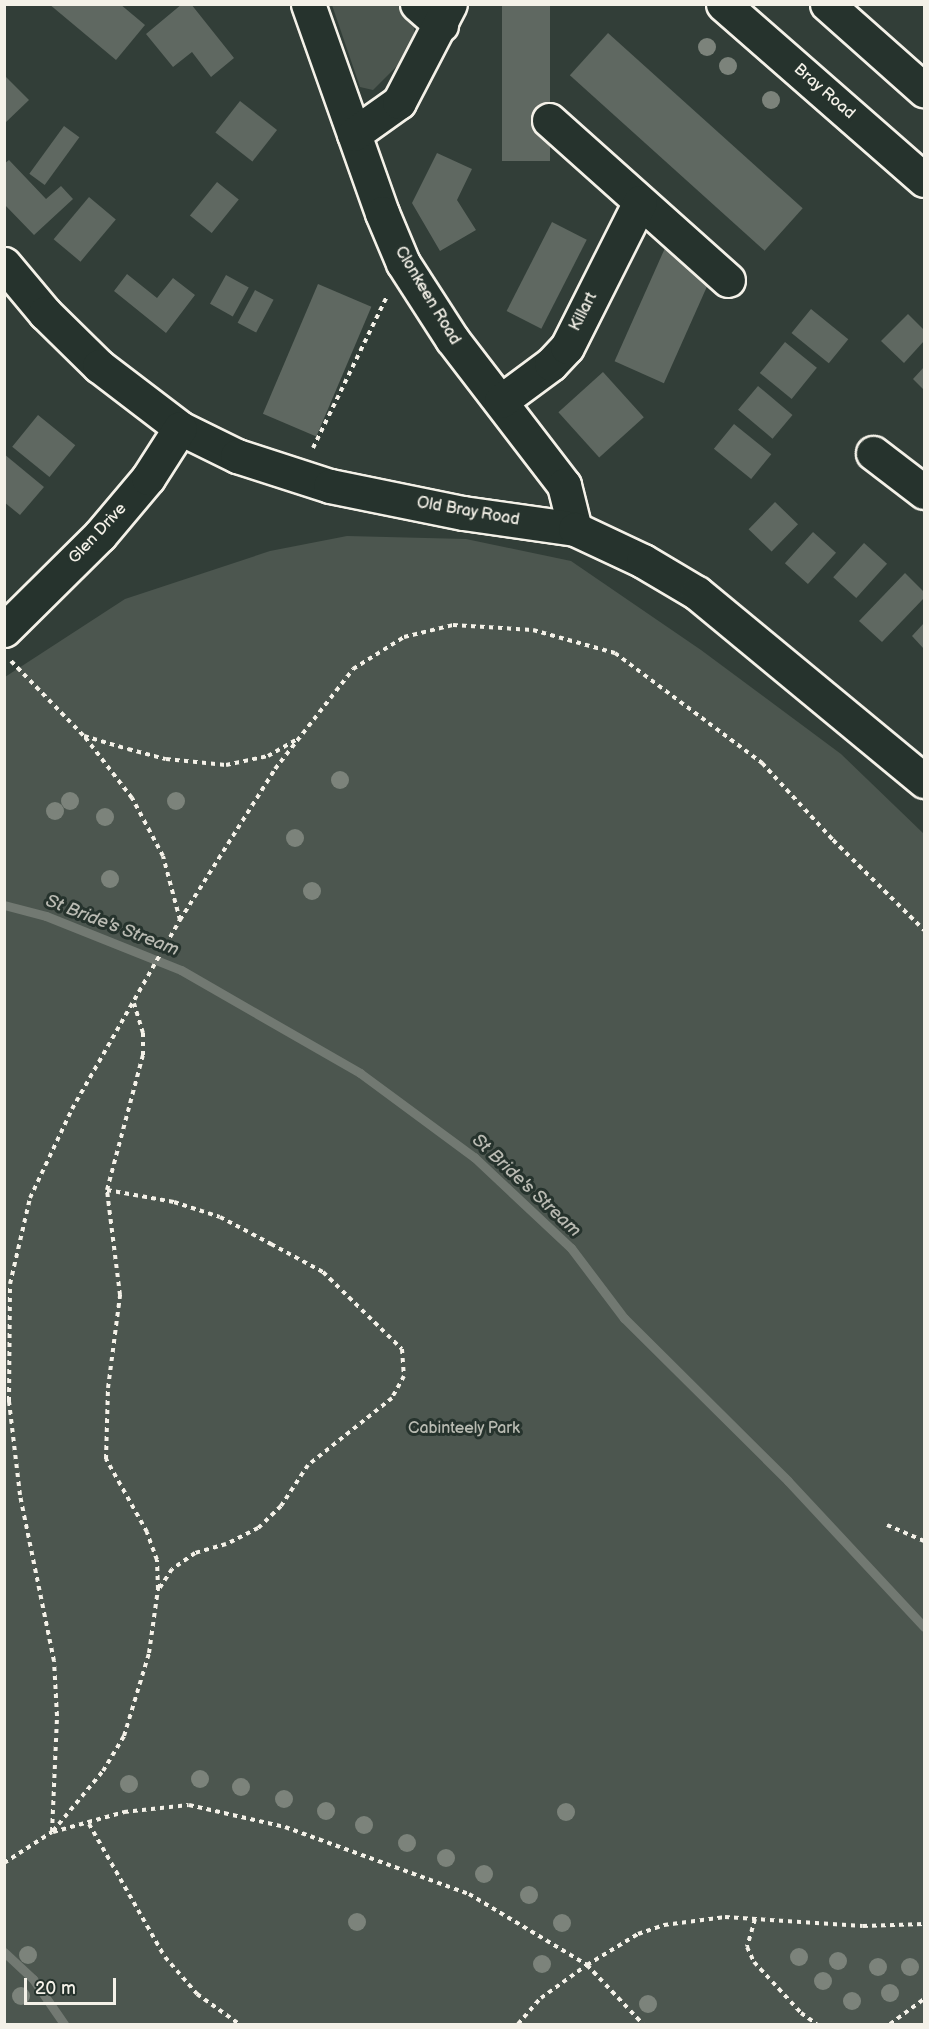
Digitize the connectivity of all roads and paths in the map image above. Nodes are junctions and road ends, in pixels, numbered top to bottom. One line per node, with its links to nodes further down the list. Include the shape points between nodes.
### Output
1 (308, 4): 7 (main road, Clonkeen Road)
2 (723, 4): 8 (main road, Bray Road)
3 (826, 4): 5 (main road)
4 (436, 11): 7 (main road, via 399,102)
5 (924, 90)
6 (549, 120): 9 (main road)
7 (354, 134): 10 (main road, Clonkeen Road)
8 (924, 180)
9 (640, 202): 12 (main road); 13 (main road, Killart, via 567,346)
10 (403, 263): 13 (main road, Clonkeen Road, via 452,339); 16 (path)
11 (4, 264): 14 (main road, Old Bray Road, via 45,313 99,366)
12 (728, 280)
13 (501, 401): 18 (main road, Clonkeen Road, via 564,485)
14 (180, 428): 16 (main road, Old Bray Road, via 237,456); 19 (main road, Glen Drive, via 148,478 100,535)
15 (873, 453): 17 (main road)
16 (299, 476): 18 (main road, Old Bray Road, via 463,513)
17 (924, 492)
18 (575, 529): 23 (main road, Old Bray Road, via 644,561 696,593)
19 (4, 630)
20 (4, 655): 21 (path)
21 (84, 736): 22 (path, via 166,759 226,765 268,756); 24 (path, via 132,798 163,856)
22 (300, 739): 24 (path, via 275,769); 25 (path, via 353,669 404,637 453,625 533,630 615,653 762,763)
23 (924, 781)
24 (180, 920): 26 (path)
25 (924, 930)
26 (134, 1004): 27 (path, via 143,1033 143,1055); 32 (path, via 72,1109 30,1198 10,1284 9,1401 20,1495 54,1660 57,1716)
27 (107, 1190): 30 (path, via 120,1294 108,1388 106,1459 147,1532 156,1560); 30 (path, via 220,1217 323,1272 402,1349 404,1376 392,1398 308,1465 281,1506 258,1528 195,1553 172,1569)
28 (887, 1525): 29 (path)
29 (924, 1541)
30 (158, 1589): 32 (path, via 150,1653 124,1736 104,1771)
31 (89, 1824): 32 (path); 36 (path, via 124,1812 189,1805 285,1827 469,1894); 38 (path, via 165,1957 197,1994)
32 (52, 1832): 33 (path)
33 (4, 1863)
34 (754, 1919): 35 (path, via 863,1926); 36 (path, via 725,1917 664,1925 638,1934); 41 (path, via 747,1947 754,1962)
35 (924, 1924)
36 (587, 1965): 39 (path, via 541,1998); 40 (path)
37 (924, 1999): 42 (path)
38 (239, 2025)
39 (518, 2025)
40 (643, 2025)
41 (817, 2025)
42 (890, 2025)

